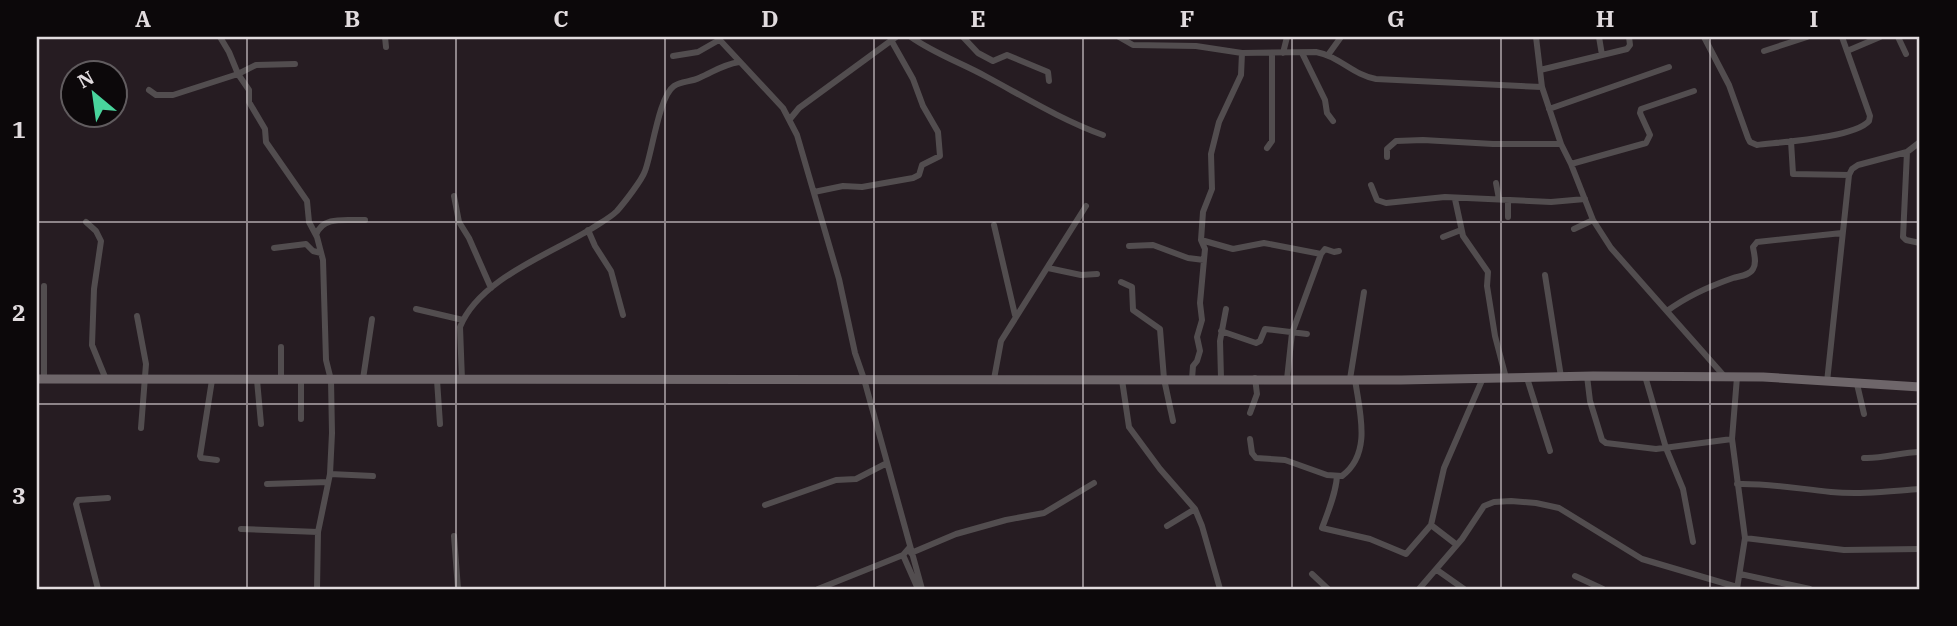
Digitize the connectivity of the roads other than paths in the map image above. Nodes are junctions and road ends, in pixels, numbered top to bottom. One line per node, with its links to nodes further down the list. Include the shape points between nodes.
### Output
1 (220, 37): 35 (street)
2 (385, 37): 18 (street)
3 (911, 37): 45 (street, via 1069,122)
4 (963, 37): 36 (street, via 993,61 1007,55 1048,72)
5 (1119, 37): 22 (street, via 1133,45 1196,46)
6 (1287, 37): 24 (street)
7 (1341, 37): 27 (street)
8 (1536, 37): 34 (street)
9 (1599, 37): 28 (street)
10 (1629, 37): 28 (street, via 1629,48)
11 (1704, 37): 46 (street, via 1729,85 1750,142)
12 (1807, 37): 19 (street)
13 (1842, 37): 20 (street)
14 (1880, 37): 20 (street)
15 (1898, 37): 26 (street)
16 (718, 38): 21 (street); 29 (street, via 698,52)
17 (893, 39): 41 (street); 56 (street, via 938,132 940,156 922,164 913,178)
18 (386, 47)
19 (1764, 51)
20 (1847, 51): 46 (street, via 1869,121 1858,129)
21 (730, 52): 30 (street); 32 (street)
22 (1242, 53): 23 (street); 75 (street, via 1241,75 1219,122 1211,154 1211,192 1203,212)
23 (1272, 53): 24 (street); 49 (street, via 1272,141)
24 (1283, 53): 25 (street)
25 (1302, 53): 27 (street); 44 (street)
26 (1906, 54)
27 (1328, 55): 37 (street, via 1358,74 1376,79)
28 (1602, 55): 34 (street)
29 (673, 56)
30 (739, 62): 32 (street); 40 (street)
31 (295, 64): 35 (street, via 256,65)
32 (723, 64): 69 (street, via 671,89 640,181 616,212)
33 (1670, 67): 42 (street)
34 (1540, 69): 37 (street)
35 (238, 74): 38 (street, via 173,95); 72 (street, via 249,90 249,102 265,129 266,142 307,201)
36 (1049, 81)
37 (1542, 88): 42 (street)
38 (149, 90)
39 (1694, 91): 52 (street, via 1640,110 1650,135 1646,143)
40 (783, 108): 41 (street); 43 (street)
41 (799, 108): 43 (street)
42 (1549, 109): 48 (street)
43 (790, 119): 56 (street)
44 (1333, 121)
45 (1103, 135)
46 (1791, 141): 53 (street, via 1793,174)
47 (1920, 142): 50 (street)
48 (1560, 144): 51 (street, via 1396,141 1387,149); 52 (street)
49 (1267, 148)
50 (1907, 152): 53 (street, via 1858,164); 74 (street, via 1903,237)
51 (1387, 157)
52 (1571, 164): 60 (street)
53 (1849, 175): 71 (street)
54 (1496, 183): 59 (street)
55 (1371, 185): 58 (street, via 1381,202)
56 (814, 192): 115 (street)
57 (454, 196): 87 (street, via 459,222)
58 (1455, 199): 59 (street); 70 (street)
59 (1499, 199): 61 (street)
60 (1585, 199): 61 (street); 65 (street)
61 (1508, 200): 63 (street)
62 (1086, 206): 82 (street)
63 (1508, 217)
64 (365, 220): 72 (street, via 325,222)
65 (1593, 220): 68 (street); 91 (street, via 1611,248)
66 (86, 222): 104 (street, via 101,241 91,340)
67 (994, 225): 95 (street)
68 (1574, 229)
69 (588, 230): 87 (street, via 522,266); 93 (street, via 611,271)
70 (1461, 230): 73 (street); 112 (street, via 1488,272 1495,336)
71 (1842, 233): 91 (street, via 1757,242 1748,274); 130 (street)
72 (316, 235): 79 (street)
73 (1443, 237)
74 (1920, 243)
75 (1205, 244): 80 (street, via 1233,249 1264,243); 81 (street)
76 (1129, 246): 81 (street, via 1153,245)
77 (274, 248): 79 (street, via 306,244)
78 (1339, 251): 80 (street, via 1325,249)
79 (321, 253): 126 (street)
80 (1321, 254): 99 (street)
81 (1204, 260): 118 (street, via 1200,356 1192,366)
82 (1048, 268): 83 (street); 95 (street)
83 (1097, 274)
84 (1545, 275): 106 (street)
85 (1121, 282): 117 (street, via 1132,287 1133,310 1160,329)
86 (44, 286): 92 (street)
87 (491, 289): 97 (street)
88 (1364, 292): 120 (street)
89 (416, 309): 97 (street)
90 (1226, 309): 98 (street)
91 (1667, 311): 107 (street)
92 (41, 313): 113 (street)
93 (623, 315)
94 (137, 316): 121 (street)
95 (1016, 316): 116 (street, via 1001,341)
96 (372, 319): 114 (street)
97 (463, 320): 128 (street)
98 (1221, 331): 99 (street, via 1256,343 1265,329); 109 (street)
99 (1292, 332): 100 (street); 119 (street)
100 (1307, 334)
101 (281, 347): 124 (street)
102 (1587, 376): 103 (street); 106 (street); 142 (street, via 1603,441)
103 (1645, 376): 107 (street); 142 (street)
104 (105, 377): 113 (street); 121 (street)
105 (1527, 377): 106 (street); 112 (street); 143 (street)
106 (1561, 377)
107 (1725, 377): 108 (street)
108 (1737, 377): 130 (street); 141 (street)
109 (1221, 378): 110 (street); 118 (street)
110 (1255, 378): 119 (street); 133 (street, via 1257,394)
111 (1483, 378): 112 (street); 120 (street); 159 (street, via 1444,468)
112 (1506, 378)
113 (41, 379)
114 (363, 379): 126 (street); 127 (street)
115 (864, 379): 116 (street); 128 (street); 147 (street)
116 (994, 379): 129 (street)
117 (1164, 379): 118 (street); 129 (street); 136 (street)
118 (1192, 379)
119 (1287, 379): 120 (street)
120 (1352, 379): 150 (street, via 1361,444 1350,468)
121 (145, 380): 122 (street); 139 (street)
122 (212, 380): 123 (street); 146 (street, via 200,456)
123 (257, 380): 124 (street); 137 (street)
124 (281, 380): 125 (street)
125 (301, 380): 126 (street); 135 (street)
126 (331, 380): 148 (street)
127 (437, 380): 128 (street); 138 (street)
128 (463, 380)
129 (1122, 380): 158 (street, via 1134,436)
130 (1828, 382): 131 (street)
131 (1857, 384): 132 (street); 134 (street)
132 (1920, 387)
133 (1251, 412)
134 (1864, 414)
135 (301, 419)
136 (1173, 421)
137 (261, 424)
138 (440, 424)
139 (141, 428)
140 (1250, 439): 150 (street, via 1256,458 1285,460)
141 (1732, 439): 142 (street); 154 (street)
142 (1666, 448): 165 (street, via 1683,489)
143 (1550, 450)
144 (1920, 452): 145 (street)
145 (1864, 458)
146 (217, 460)
147 (887, 463): 157 (street, via 856,479 836,480); 168 (street)
148 (330, 474): 149 (street); 151 (street)
149 (373, 476)
150 (1337, 476): 159 (street, via 1322,528 1370,539 1406,554)
151 (328, 482): 153 (street); 162 (street)
152 (1094, 483): 168 (street, via 1044,513)
153 (267, 484)
154 (1737, 484): 155 (street, via 1834,493); 164 (street)
155 (1920, 489)
156 (108, 498): 175 (street, via 78,500 76,504)
157 (765, 505)
158 (1195, 509): 160 (street); 180 (street)
159 (1431, 525): 166 (street)
160 (1167, 526)
161 (241, 529): 162 (street)
162 (317, 531): 176 (street)
163 (454, 536): 177 (street)
164 (1745, 538): 167 (street, via 1844,550); 172 (street)
165 (1693, 542)
166 (1457, 545): 170 (street); 174 (street, via 1488,503 1536,503 1559,509 1642,559)
167 (1920, 549)
168 (911, 550): 169 (street); 179 (street)
169 (903, 555): 178 (street); 179 (street)
170 (1437, 570): 182 (street); 183 (street)
171 (1311, 573): 181 (street)
172 (1740, 574): 174 (street); 185 (street)
173 (1575, 576): 184 (street)
174 (1737, 588)
175 (98, 589)
176 (317, 589)
177 (458, 589)
178 (818, 589)
179 (920, 589)
180 (1220, 589)
181 (1328, 589)
182 (1419, 589)
183 (1464, 589)
184 (1603, 589)
185 (1810, 589)

